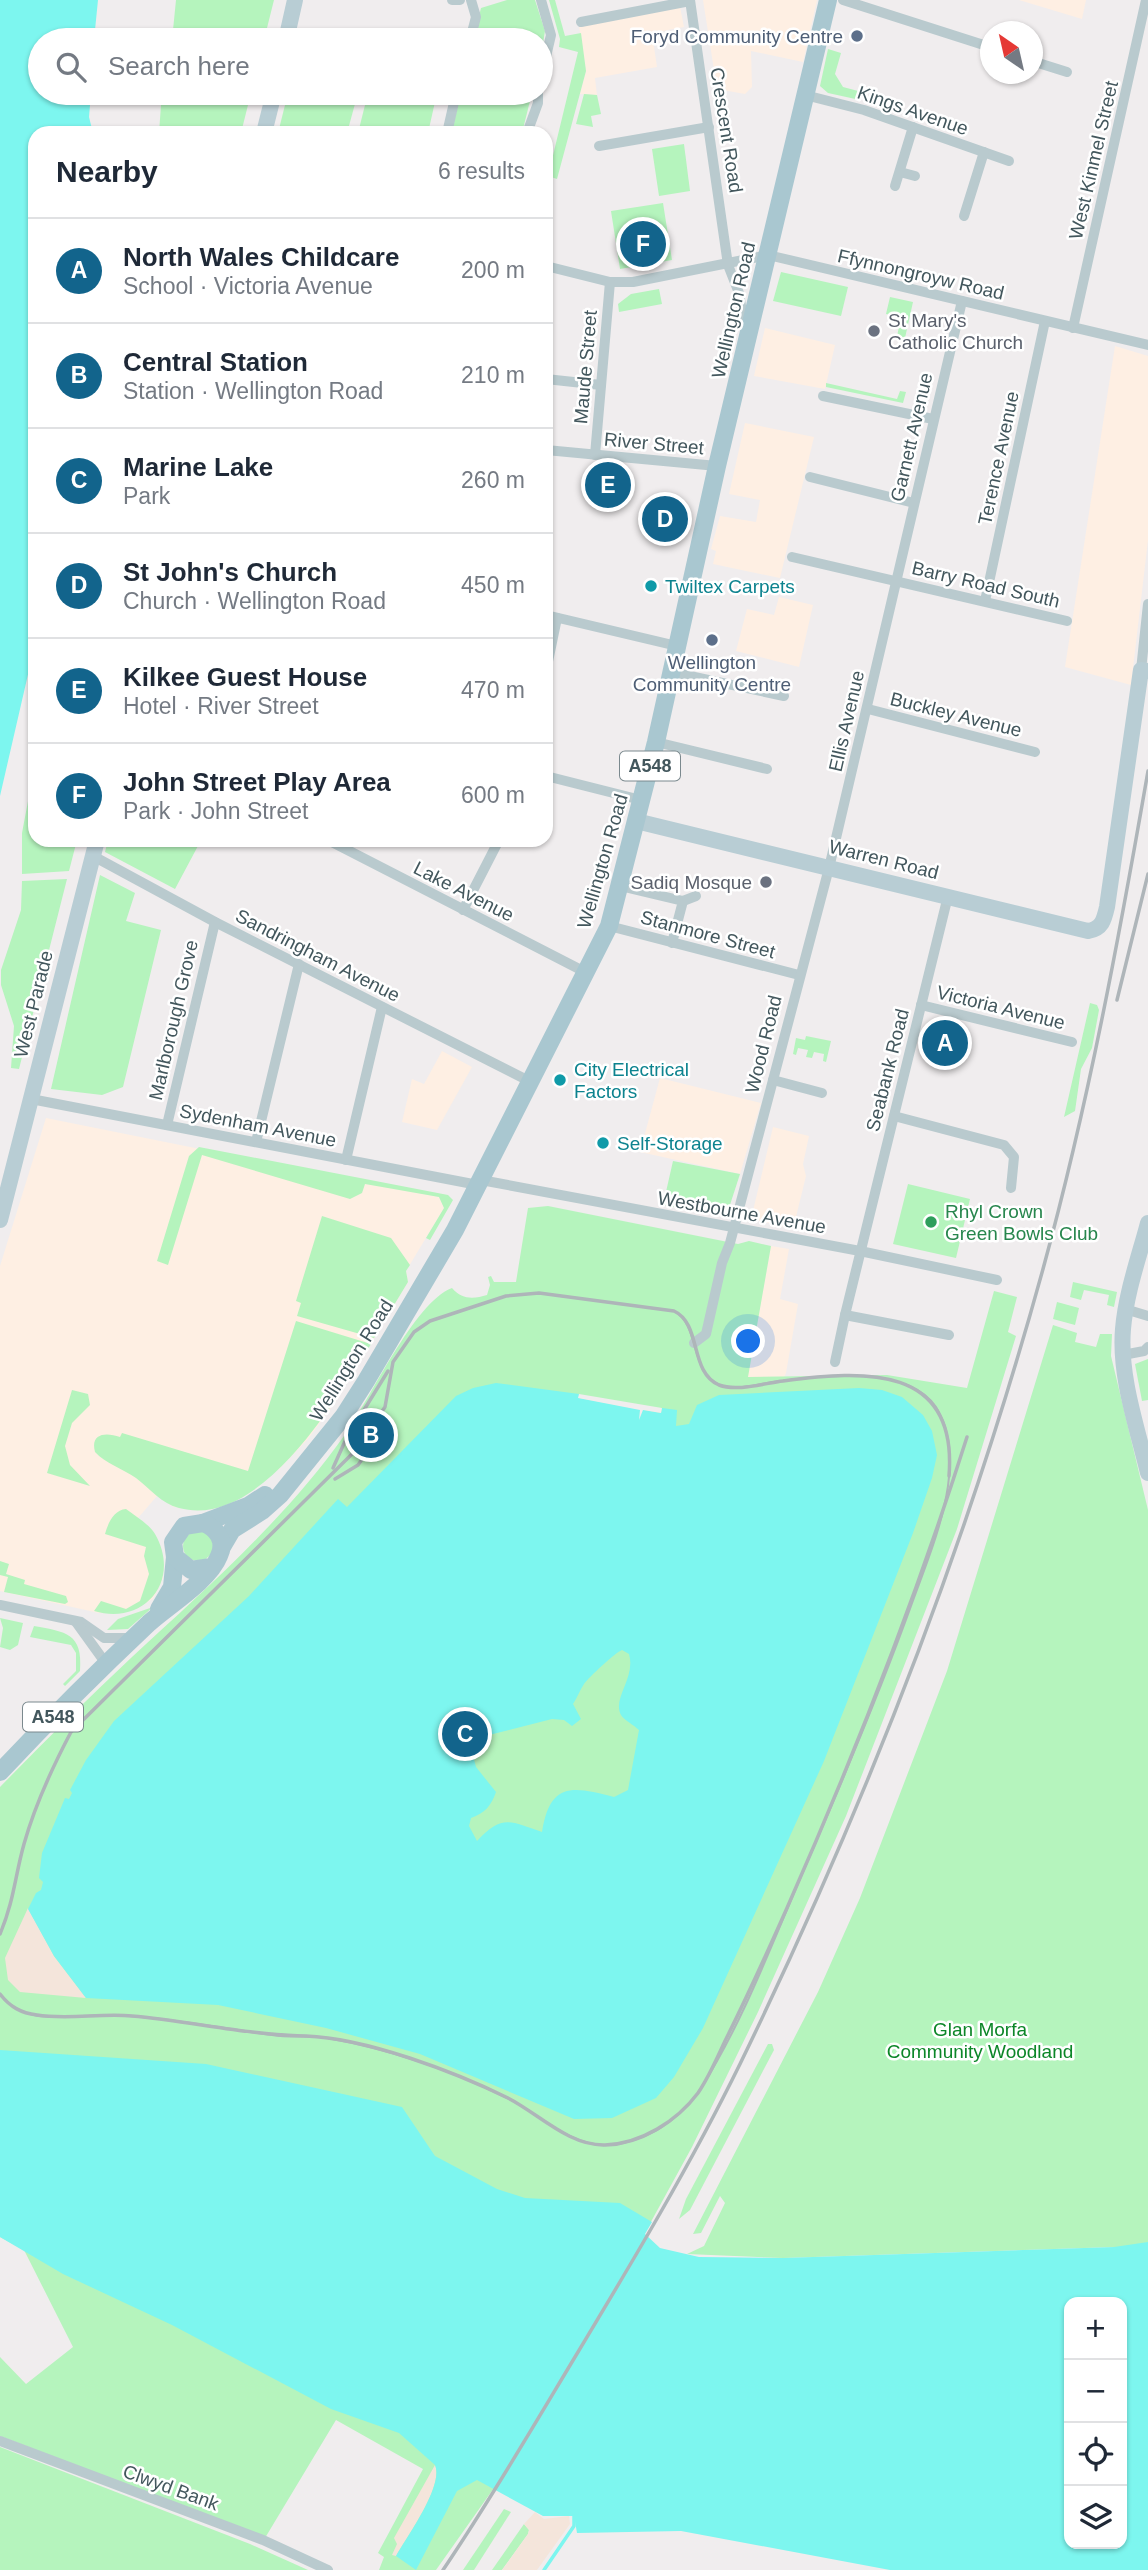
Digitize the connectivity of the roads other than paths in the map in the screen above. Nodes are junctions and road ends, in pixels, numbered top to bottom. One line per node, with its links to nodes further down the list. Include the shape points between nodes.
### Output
1 (295, 0): 11 (street)
2 (452, 0): 3 (street)
3 (460, 0)
4 (471, 0): 12 (street)
5 (541, 0): 13 (street)
6 (690, 0): 10 (street); 24 (street, Crescent Road)
7 (828, 0): 17 (main road, Wellington Road / A548)
8 (843, 0): 14 (street)
9 (1146, 0): 39 (street, West Kinmel Street)
10 (580, 22)
11 (289, 28)
12 (473, 28)
13 (549, 28)
14 (980, 44)
15 (1043, 64): 16 (street)
16 (1067, 72)
17 (805, 94): 25 (street, Kings Avenue); 33 (main road, Wellington Road / A548)
18 (271, 105): 21 (street)
19 (454, 105): 22 (street)
20 (537, 105): 23 (street)
21 (266, 126)
22 (449, 126)
23 (530, 126)
24 (709, 127): 26 (street); 34 (street, Crescent Road)
25 (913, 128): 27 (street, Kings Avenue); 29 (street)
26 (599, 146)
27 (984, 152): 28 (street, Kings Avenue); 32 (street)
28 (1009, 161)
29 (900, 172): 30 (street); 31 (street)
30 (915, 176)
31 (895, 186)
32 (964, 216)
33 (768, 255): 34 (street); 37 (street, Ffynnongroyw Road); 40 (main road, Wellington Road / A548)
34 (727, 265): 36 (street); 40 (street, Crescent Road, via 738,293)
35 (553, 268): 36 (street)
36 (610, 282): 43 (street, Maude Street)
37 (961, 301): 38 (street, Ffynnongroyw Road); 45 (street, Garnett Avenue)
38 (1045, 321): 39 (street, Ffynnongroyw Road); 53 (street, Terence Avenue)
39 (1073, 328): 41 (street, Ffynnongroyw Road)
40 (747, 342): 48 (main road, Wellington Road / A548)
41 (1148, 345)
42 (553, 380): 43 (street)
43 (601, 385): 47 (street, Maude Street)
44 (823, 396): 45 (street)
45 (933, 419): 50 (street, Garnett Avenue)
46 (553, 451): 47 (street, River Street)
47 (595, 455): 48 (street, River Street)
48 (717, 466): 57 (main road, Wellington Road / A548)
49 (810, 477): 50 (street)
50 (914, 503): 52 (street, Garnett Avenue)
51 (792, 557): 52 (street, Barry Road South)
52 (897, 582): 53 (street, Barry Road South); 61 (street, Ellis Avenue)
53 (985, 601): 56 (street, Barry Road South)
54 (1148, 604): 58 (street)
55 (553, 616): 57 (street)
56 (1067, 621)
57 (677, 646): 59 (main road, Wellington Road / A548)
58 (1144, 670): 73 (street, Warren Road, via 1101,926 1087,930)
59 (671, 672): 60 (street); 62 (main road, Wellington Road / A548)
60 (784, 696)
61 (868, 709): 63 (street, Buckley Avenue); 71 (street, Ellis Avenue)
62 (656, 742): 64 (street); 66 (main road, Wellington Road / A548)
63 (1035, 752)
64 (767, 769)
65 (553, 778): 66 (street)
66 (641, 800): 67 (main road, Wellington Road / A548)
67 (636, 821): 71 (street, Warren Road); 72 (main road, Wellington Road / A548)
68 (342, 847): 76 (street, Lake Avenue)
69 (495, 847): 76 (street)
70 (95, 848): 77 (street, Sandringham Avenue); 89 (street, West Parade)
71 (829, 868): 73 (street, Warren Road); 82 (street, Wood Road)
72 (620, 886): 75 (street); 78 (main road, Wellington Road / A548)
73 (948, 896): 83 (street, Seabank Road)
74 (696, 897): 75 (street)
75 (683, 901): 79 (street)
76 (463, 910): 81 (street, Lake Avenue)
77 (215, 922): 80 (street, Sandringham Avenue); 91 (street, Marlborough Grove)
78 (609, 926): 79 (street, Stanmore Street); 81 (main road, Wellington Road / A548)
79 (673, 943): 82 (street, Stanmore Street)
80 (299, 964): 84 (street, Sandringham Avenue); 92 (street)
81 (585, 972): 87 (main road, Wellington Road / A548)
82 (799, 975): 86 (street, Wood Road)
83 (921, 1005): 85 (street, Victoria Avenue); 90 (street, Seabank Road)
84 (383, 1007): 87 (street, Sandringham Avenue); 93 (street)
85 (1072, 1042)
86 (773, 1080): 88 (street); 98 (street, Wood Road)
87 (529, 1081): 94 (main road, Wellington Road / A548)
88 (822, 1093)
89 (32, 1099): 91 (street, Sydenham Avenue); 96 (street, West Parade)
90 (894, 1116): 95 (street, via 1004,1145 1014,1157); 99 (street, Seabank Road)
91 (167, 1125): 92 (street, Sydenham Avenue)
92 (256, 1142): 93 (street, Sydenham Avenue)
93 (346, 1160): 94 (street, Sydenham Avenue)
94 (479, 1183): 98 (street, Westbourne Avenue); 109 (main road, Wellington Road / A548, via 366,1381)
95 (1010, 1188)
96 (0, 1220)
97 (1148, 1226): 101 (street)
98 (732, 1229): 99 (street, Westbourne Avenue); 105 (street, Wood Road, via 706,1334)
99 (860, 1251): 100 (street, Westbourne Avenue); 102 (street, Seabank Road)
100 (998, 1280)
101 (1125, 1309): 103 (street); 107 (street)
102 (845, 1315): 104 (street); 108 (street, Seabank Road)
103 (1148, 1316)
104 (949, 1335)
105 (694, 1343)
106 (1148, 1347): 107 (street, via 1144,1352)
107 (1123, 1355): 110 (street)
108 (835, 1362)
109 (304, 1465): 111 (main road, Wellington Road / A548, via 248,1506); 112 (main road, Wellington Road / A548, via 280,1495 232,1530)
110 (1148, 1473)
111 (203, 1522): 112 (main road, via 216,1531); 113 (main road, via 179,1530 173,1542)
112 (222, 1547): 114 (main road)
113 (175, 1557): 114 (main road, via 191,1570); 117 (main road, A548, via 172,1587)
114 (211, 1567): 117 (main road, A548)
115 (0, 1605): 116 (street)
116 (74, 1620): 118 (street, via 104,1638); 119 (street)
117 (150, 1623): 118 (main road, A548)
118 (135, 1637): 119 (main road, A548)
119 (107, 1665): 120 (main road, A548)
120 (0, 1772)
121 (0, 2441): 122 (street, Clwyd Bank, via 263,2540)
122 (328, 2570)

